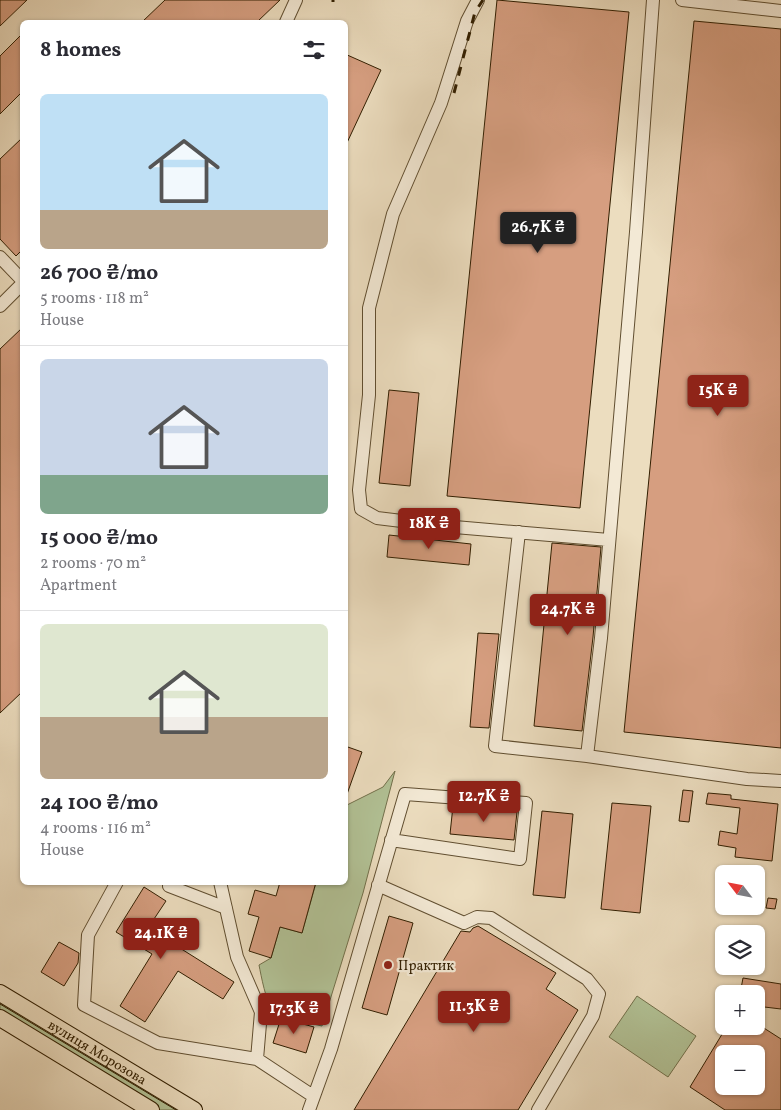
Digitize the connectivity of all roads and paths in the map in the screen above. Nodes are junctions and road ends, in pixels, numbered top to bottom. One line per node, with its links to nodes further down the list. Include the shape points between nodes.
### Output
1 (296, 0): 6 (lane)
2 (478, 0): 11 (lane, via 467,21 441,103 393,214 369,308 369,395 359,490 361,509 377,518)
3 (653, 0): 12 (lane)
4 (682, 0): 5 (lane)
5 (781, 11)
6 (287, 20)
7 (0, 257): 8 (lane)
8 (20, 278)
9 (20, 286): 10 (lane)
10 (0, 306)
11 (519, 532): 12 (lane); 13 (lane, via 495,746)
12 (609, 540): 13 (lane)
13 (587, 756): 14 (lane)
14 (781, 781)
15 (391, 840): 15 (lane, via 405,794 526,803 520,859); 19 (lane)
16 (115, 885): 23 (lane, via 88,935 84,1005 158,1043)
17 (169, 885): 20 (lane)
18 (221, 885): 20 (lane)
19 (378, 885): 24 (lane); 28 (lane, via 464,923 477,917 491,918 587,979 598,994 593,1016)
20 (226, 908): 23 (lane, via 237,957 261,1012)
21 (0, 993): 26 (main road, вулиця Морозова)
22 (0, 1018): 25 (main road, вулиця Морозова)
23 (257, 1058): 24 (lane)
24 (314, 1096): 27 (lane)
25 (151, 1110)
26 (194, 1110)
27 (309, 1110)
28 (538, 1110)

